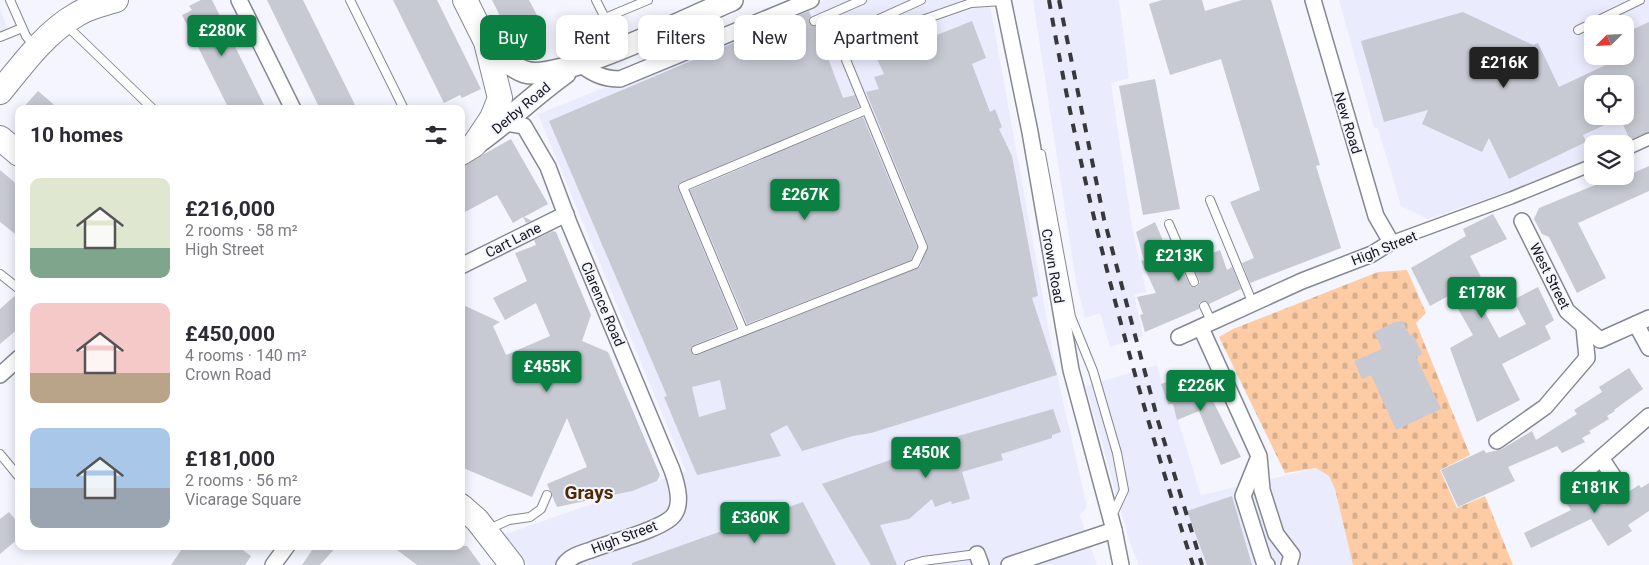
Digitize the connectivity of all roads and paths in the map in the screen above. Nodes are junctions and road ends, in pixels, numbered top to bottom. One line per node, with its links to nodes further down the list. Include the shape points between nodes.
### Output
1 (10, 0): 18 (lane)
2 (116, 0): 17 (main road, via 85,10)
3 (239, 0): 28 (street)
4 (350, 0): 29 (lane)
5 (465, 0): 19 (main road)
6 (596, 0): 7 (lane, via 605,18)
7 (648, 0)
8 (732, 0): 25 (main road, Derby Road)
9 (811, 0): 25 (street, via 620,79 594,74)
10 (862, 0): 16 (lane)
11 (921, 0): 30 (lane, via 837,38)
12 (1313, 0): 43 (street, New Road, via 1376,216)
13 (1640, 0): 20 (lane)
14 (1003, 1): 15 (lane, via 971,4); 32 (street, Crown Road)
15 (937, 15)
16 (814, 21)
17 (64, 24): 22 (main road); 27 (lane)
18 (22, 28): 21 (lane); 22 (lane)
19 (480, 30)
20 (1578, 30)
21 (0, 37)
22 (36, 48): 26 (main road)
23 (490, 60): 36 (main road, via 500,98 492,118)
24 (506, 60): 25 (main road, Derby Road, via 526,72 543,74)
25 (583, 63): 31 (main road, Derby Road, via 535,94)
26 (0, 92)
27 (149, 105)
28 (291, 105)
29 (402, 105)
30 (866, 110): 53 (lane, via 923,247 915,264); 53 (lane, via 683,187)
31 (505, 123): 36 (main road, Derby Road); 40 (street, Clarence Road, via 524,126 548,167)
32 (1030, 132): 70 (street, Crown Road, via 1071,370); 70 (lane, via 1040,147 1071,317 1094,371 1117,453 1124,490)
33 (0, 138): 37 (main road)
34 (1649, 139): 35 (street)
35 (1634, 146)
36 (467, 149)
37 (15, 151)
38 (1584, 168): 43 (street, High Street)
39 (1210, 200): 48 (lane)
40 (566, 214): 44 (street, Cart Lane); 68 (street, Clarence Road, via 672,470 678,489)
41 (1522, 220): 52 (street, West Street, via 1567,311)
42 (1169, 224): 46 (lane)
43 (1391, 242): 48 (street, High Street, via 1372,254)
44 (465, 264)
45 (0, 274): 47 (lane)
46 (1194, 282)
47 (15, 286)
48 (1253, 304): 51 (street, High Street)
49 (1204, 306): 51 (lane)
50 (1642, 321): 52 (street, West Street, via 1600,340); 55 (street)
51 (1206, 326): 54 (street, High Street); 62 (street)
52 (1584, 327): 60 (street, via 1587,358 1545,407)
53 (743, 330): 56 (lane)
54 (1178, 337)
55 (1649, 348)
56 (696, 350)
57 (15, 362): 58 (street)
58 (0, 375)
59 (1649, 416): 63 (street)
60 (1497, 440)
61 (0, 454): 64 (lane)
62 (1259, 456): 80 (street, via 1243,496); 81 (street, via 1262,490 1276,534 1292,555)
63 (1601, 458): 65 (street); 66 (street)
64 (15, 472)
65 (1578, 478)
66 (1617, 482)
67 (547, 495): 71 (lane, via 541,509 530,517 509,520)
68 (678, 503): 76 (street, High Street, via 672,517 664,522 577,555)
69 (465, 509): 71 (main road)
70 (1113, 524): 78 (street); 79 (street, Crown Road)
71 (485, 531): 75 (main road)
72 (283, 550): 74 (street)
73 (979, 560): 77 (lane, via 923,561)
74 (274, 565)
75 (512, 565)
76 (564, 565)
77 (910, 565)
78 (1009, 565)
79 (1121, 565)
80 (1267, 565)
81 (1289, 565)

